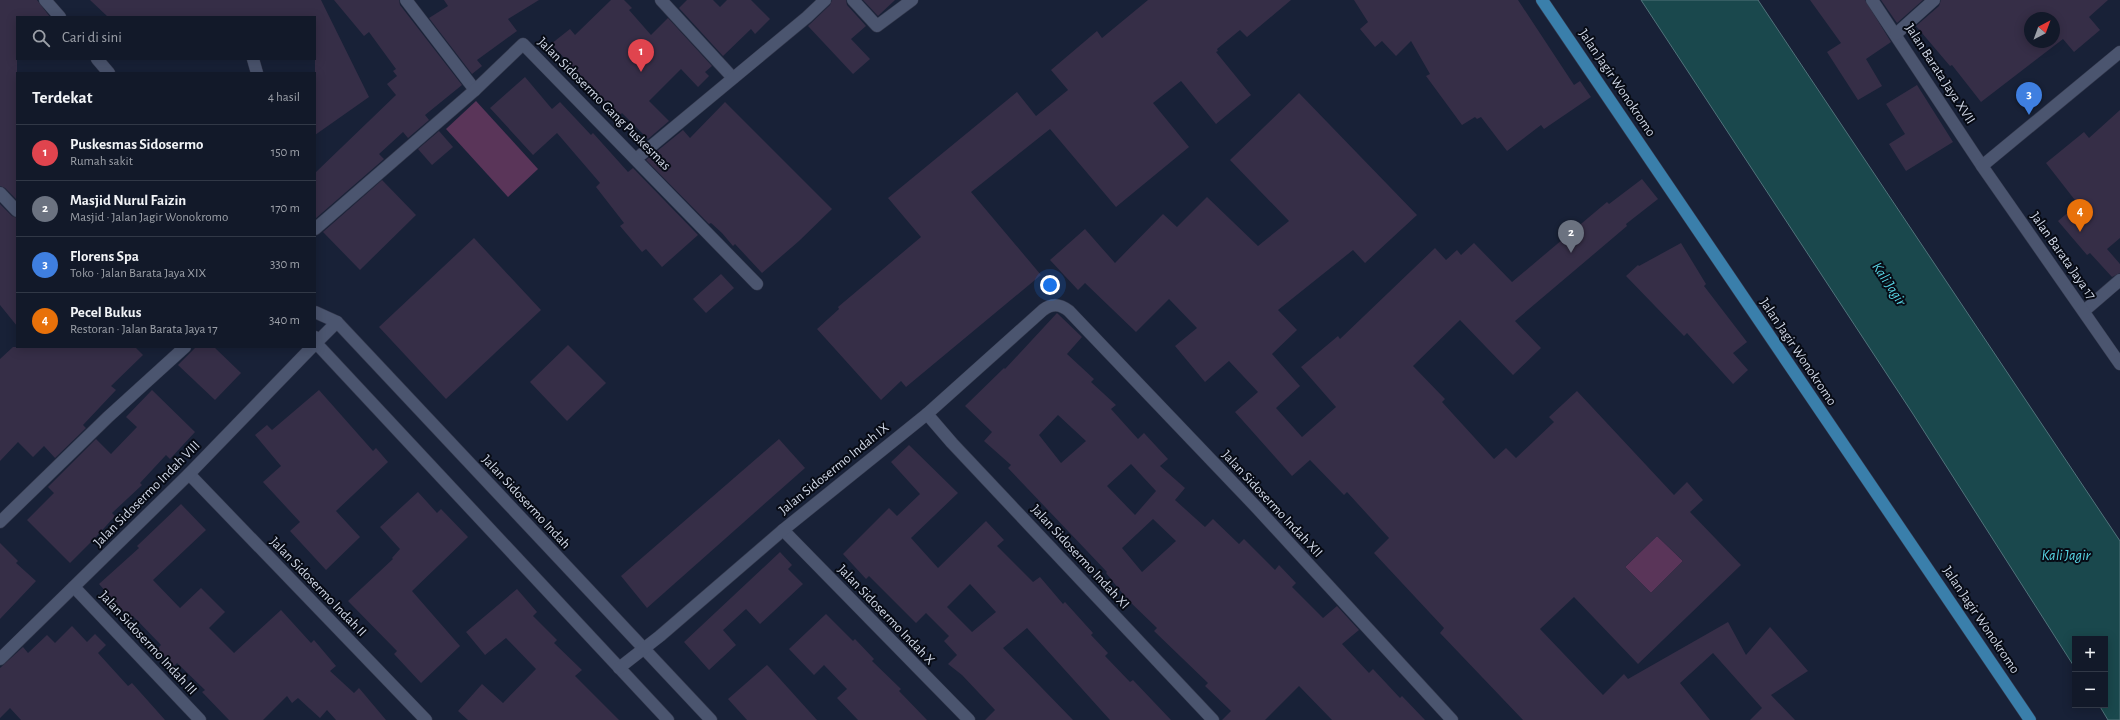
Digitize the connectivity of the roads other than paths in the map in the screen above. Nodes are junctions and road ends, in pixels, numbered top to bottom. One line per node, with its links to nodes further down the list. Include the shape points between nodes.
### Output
1 (45, 0): 10 (street)
2 (406, 0): 18 (street)
3 (661, 0): 17 (street)
4 (825, 0): 17 (street)
5 (853, 0): 6 (street, via 877,26)
6 (912, 0)
7 (1542, 0): 50 (main road, Jalan Jagir Wonokromo)
8 (1872, 0): 11 (street, Jalan Barata Jaya XVII)
9 (1934, 0): 11 (street)
10 (59, 16)
11 (1896, 34): 20 (street, Jalan Barata Jaya XVII)
12 (2120, 52): 20 (street)
13 (98, 60): 15 (street)
14 (253, 60): 16 (street)
15 (108, 72)
16 (257, 72)
17 (733, 78): 19 (street)
18 (475, 90): 19 (street, Jalan Sidosermo Gang Puskesmas, via 523,44); 23 (street, Jalan Sidosermo Gang Puskesmas)
19 (637, 158): 25 (street, Jalan Sidosermo Gang Puskesmas)
20 (1982, 166): 26 (street, Jalan Barata Jaya 17)
21 (0, 192): 22 (street)
22 (16, 210)
23 (316, 228)
24 (2120, 280): 26 (street)
25 (757, 284)
26 (2084, 311): 34 (street, Jalan Barata Jaya 17)
27 (316, 312): 29 (street, Jalan Sidosermo Indah)
28 (1069, 312): 35 (street, Jalan Sidosermo Indah IX, via 1058,305 1048,306 1042,310); 49 (street, Jalan Sidosermo Indah XII, via 1256,508)
29 (338, 322): 30 (street, Jalan Sidosermo Indah VIII); 40 (street, Jalan Sidosermo Indah)
30 (316, 342)
31 (316, 344): 42 (street)
32 (184, 348): 37 (street, via 108,417)
33 (310, 348): 36 (street, Jalan Sidosermo Indah VIII)
34 (2120, 364)
35 (927, 414): 38 (street, Jalan Sidosermo Indah IX); 48 (street, Jalan Sidosermo Indah XI)
36 (189, 474): 39 (street, Jalan Sidosermo Indah VIII); 44 (street, Jalan Sidosermo Indah II)
37 (0, 522)
38 (782, 530): 40 (street, Jalan Sidosermo Indah IX); 47 (street, Jalan Sidosermo Indah X)
39 (74, 587): 41 (street, Jalan Sidosermo Indah VIII); 43 (street, Jalan Sidosermo Indah III)
40 (644, 649): 42 (street, Jalan Sidosermo Indah IX); 46 (street, Jalan Sidosermo Indah)
41 (0, 659)
42 (619, 668): 45 (street)
43 (200, 720)
44 (426, 720)
45 (668, 720)
46 (711, 720)
47 (969, 720)
48 (1213, 720)
49 (1452, 720)
50 (2030, 720)

